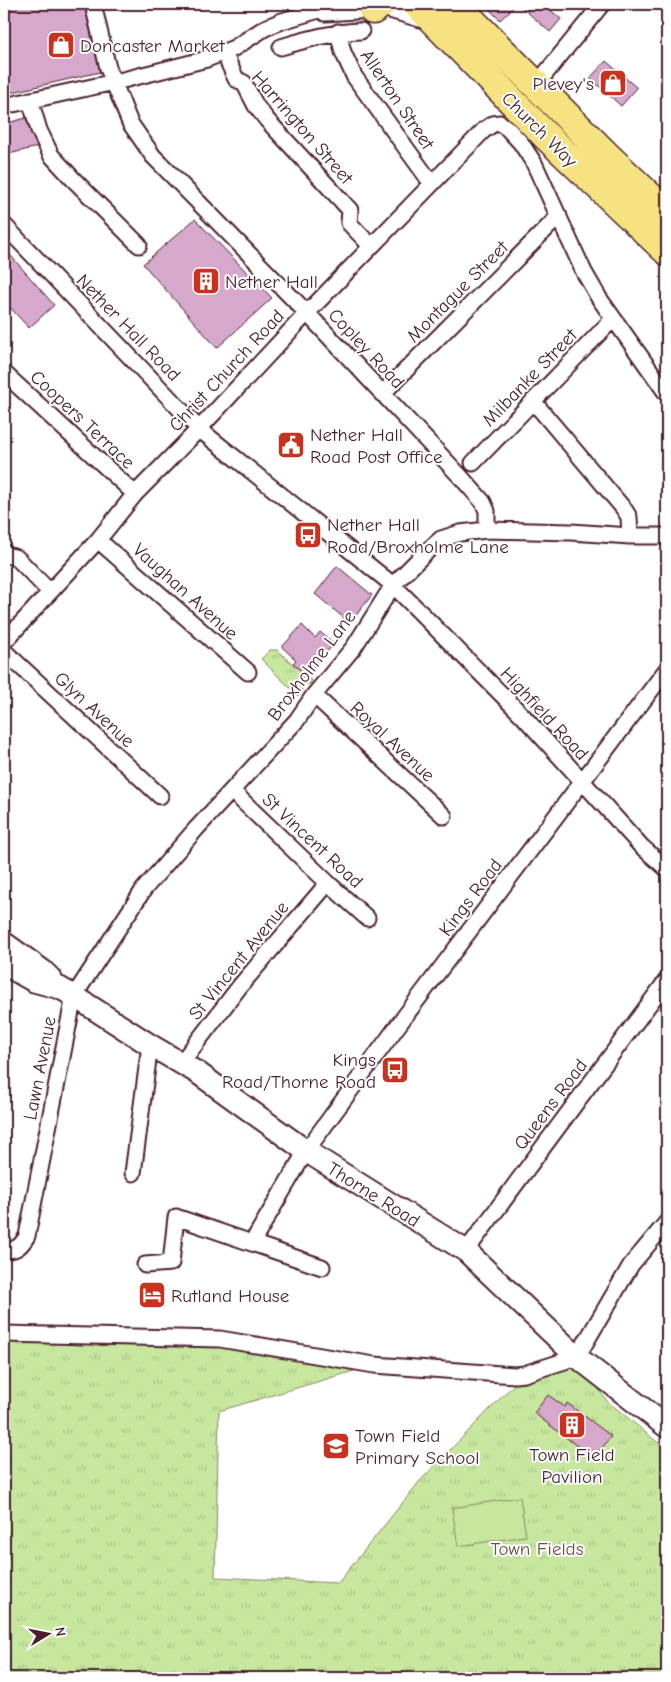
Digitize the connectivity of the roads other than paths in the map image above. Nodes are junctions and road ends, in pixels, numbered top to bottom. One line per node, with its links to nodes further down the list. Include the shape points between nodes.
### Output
1 (93, 4): 12 (street, Copley Road, via 108,68)
2 (339, 4): 6 (street)
3 (418, 4): 8 (highway, Church Way)
4 (455, 4): 13 (highway, Church Way)
5 (602, 4): 13 (street)
6 (303, 15): 7 (street); 11 (street, via 265,28)
7 (372, 15): 8 (street, via 386,9); 9 (street, Allerton Street)
8 (436, 24): 14 (highway, Church Way)
9 (338, 32): 10 (street, Allerton Street); 17 (street, Allerton Street, via 354,76)
10 (281, 47)
11 (224, 53): 12 (street); 22 (street, Harrington Street, via 236,79 244,83 256,106 350,210 349,223)
12 (115, 82): 15 (street); 24 (street, Copley Road, via 130,124 153,156)
13 (536, 85): 14 (street, via 530,89); 18 (highway, Church Way)
14 (499, 88): 23 (highway, Church Way)
15 (30, 100): 16 (street); 21 (street, via 38,130 51,155)
16 (4, 106)
17 (432, 184): 19 (street, Christ Church Road, via 484,130 500,123 534,163); 22 (street, Christ Church Road)
18 (667, 213)
19 (559, 216): 25 (street, via 584,272); 27 (street, Montague Street)
20 (5, 228): 30 (street, Nether Hall Road)
21 (139, 244)
22 (371, 246): 24 (street, Christ Church Road)
23 (667, 251)
24 (307, 313): 27 (street, Copley Road); 30 (street, Christ Church Road)
25 (613, 319): 28 (street); 29 (street, Milbanke Street)
26 (4, 373): 32 (street, Coopers Terrace)
27 (382, 394): 33 (street, Copley Road, via 483,502 487,511)
28 (667, 394)
29 (533, 401): 31 (street, Milbanke Street); 34 (street, via 624,509 629,517)
30 (199, 429): 32 (street, Christ Church Road); 38 (street, Nether Hall Road)
31 (474, 463)
32 (135, 494): 36 (street, Christ Church Road)
33 (487, 530): 34 (street, Broxholme Lane); 38 (street, Broxholme Lane, via 441,539)
34 (630, 536): 35 (street, Broxholme Lane)
35 (667, 536)
36 (98, 540): 39 (street, Christ Church Road); 43 (street, Vaughan Avenue)
37 (4, 552): 39 (street, via 17,558)
38 (393, 585): 44 (street, Broxholme Lane, via 354,647); 45 (street, Highfield Road, via 523,716)
39 (50, 591): 40 (street, Christ Church Road)
40 (4, 642)
41 (4, 651): 47 (street, Glyn Avenue)
42 (667, 669): 45 (street, Kings Road)
43 (248, 672)
44 (314, 695): 46 (street, Broxholme Lane, via 297,720); 48 (street, Royal Avenue)
45 (581, 782): 49 (street, Highfield Road); 58 (street, Kings Road)
46 (232, 792): 50 (street, St Vincent Road); 55 (street, Broxholme Lane, via 144,889)
47 (160, 796)
48 (444, 816)
49 (667, 869)
50 (328, 883): 51 (street, St Vincent Road); 57 (street, St Vincent Avenue, via 244,981)
51 (367, 918)
52 (4, 943): 55 (street, Thorne Road)
53 (4, 964): 55 (street, Thorne Road, via 34,981)
54 (667, 980): 63 (street, Queens Road)
55 (67, 992): 56 (street, Thorne Road); 62 (street, Lawn Avenue, via 27,1236 16,1250)
56 (150, 1045): 57 (street, Thorne Road); 59 (street)
57 (181, 1063): 58 (street, Thorne Road)
58 (306, 1151): 61 (street, Kings Road); 63 (street, Thorne Road)
59 (133, 1173)
60 (667, 1222): 67 (street, via 631,1265)
61 (252, 1243): 64 (street, via 176,1216 171,1263); 65 (street)
62 (4, 1250)
63 (466, 1251): 67 (street, Thorne Road)
64 (145, 1265)
65 (322, 1267)
66 (4, 1334): 67 (street, via 220,1339 374,1365 515,1375)
67 (577, 1357): 68 (street, Thorne Road)
68 (667, 1427)

